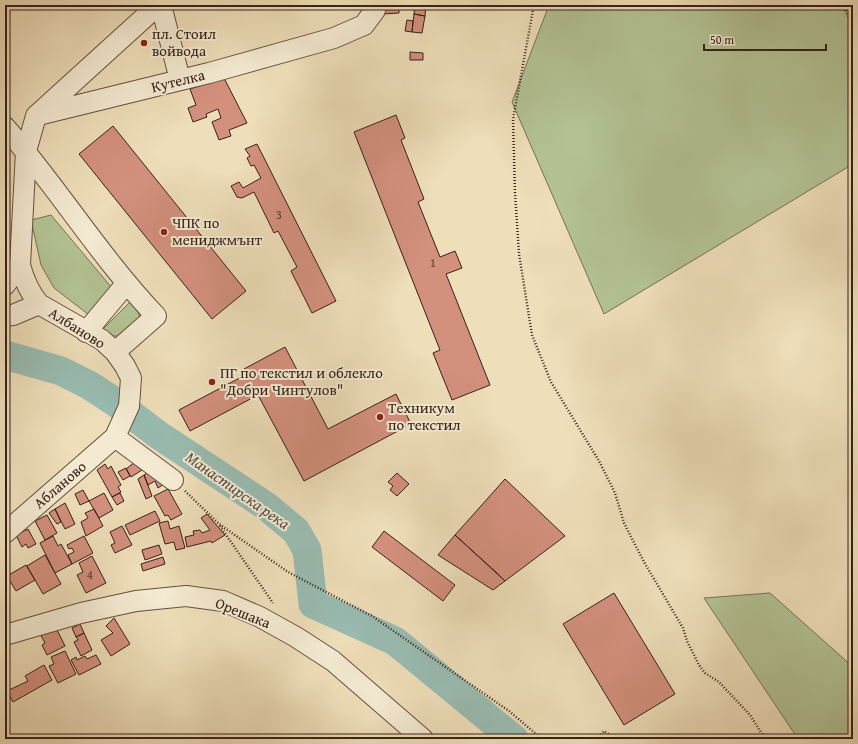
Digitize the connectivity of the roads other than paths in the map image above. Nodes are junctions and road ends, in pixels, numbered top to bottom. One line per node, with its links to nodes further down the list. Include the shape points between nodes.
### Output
1 (158, 5): 5 (street)
2 (161, 5): 4 (street)
3 (376, 5): 4 (street, Кутелка, via 364,25 334,38)
4 (180, 80): 5 (street, Кутелка)
5 (36, 116): 7 (street)
6 (5, 127): 7 (street)
7 (26, 151): 8 (street); 9 (street)
8 (20, 265): 10 (street); 11 (street, Албаново, via 28,289)
9 (126, 284): 13 (street); 14 (street, via 156,316)
10 (5, 285)
11 (39, 304): 12 (street); 13 (street, Албаново)
12 (5, 316)
13 (86, 332): 14 (street, Албаново, via 102,340)
14 (114, 352): 15 (street, Албаново, via 131,378 128,406)
15 (115, 436): 16 (street); 17 (street, Абланово)
16 (174, 480)
17 (5, 533)
18 (5, 635): 19 (street, Орешака, via 81,613 136,601 186,596 223,601 272,623 333,661)
19 (423, 739)

